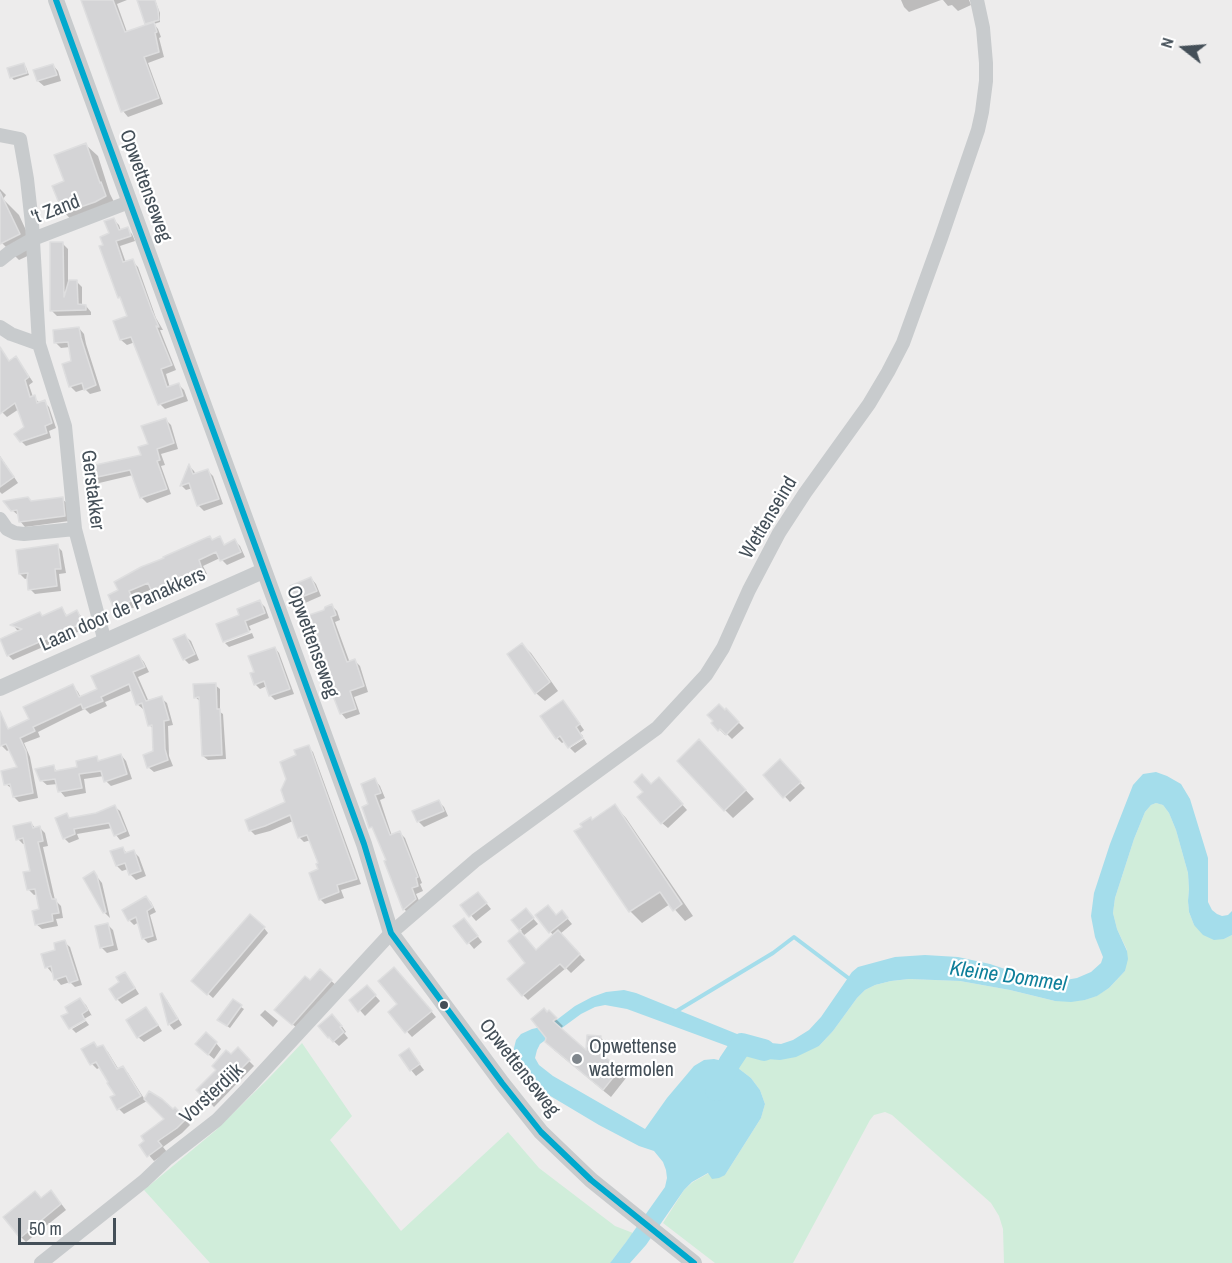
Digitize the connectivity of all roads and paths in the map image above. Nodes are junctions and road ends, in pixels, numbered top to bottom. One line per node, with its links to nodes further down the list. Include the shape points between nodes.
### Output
1 (56, 0): 4 (street, Opwettenseweg)
2 (977, 0): 14 (street, Wettenseind, via 987,63 982,112 903,343 868,404 778,533 723,648 706,675 657,728 476,860)
3 (0, 135): 5 (street, Gerstakker, via 20,139)
4 (129, 202): 5 (street, 't Zand); 11 (street, Opwettenseweg)
5 (33, 239): 6 (street, 't Zand); 8 (street, Gerstakker)
6 (0, 260)
7 (0, 327): 8 (street)
8 (39, 344): 10 (street, Gerstakker, via 65,426)
9 (0, 519): 10 (street, via 15,533)
10 (75, 529): 12 (street, Gerstakker)
11 (264, 571): 12 (street, Laan door de Panakkers); 14 (street, Opwettenseweg, via 364,844)
12 (105, 642): 13 (street, Laan door de Panakkers)
13 (0, 688)
14 (391, 933): 15 (street, Vorsterdijk, via 217,1120); 16 (street, Opwettenseweg, via 541,1132 591,1180)
15 (41, 1263)
16 (694, 1263)

